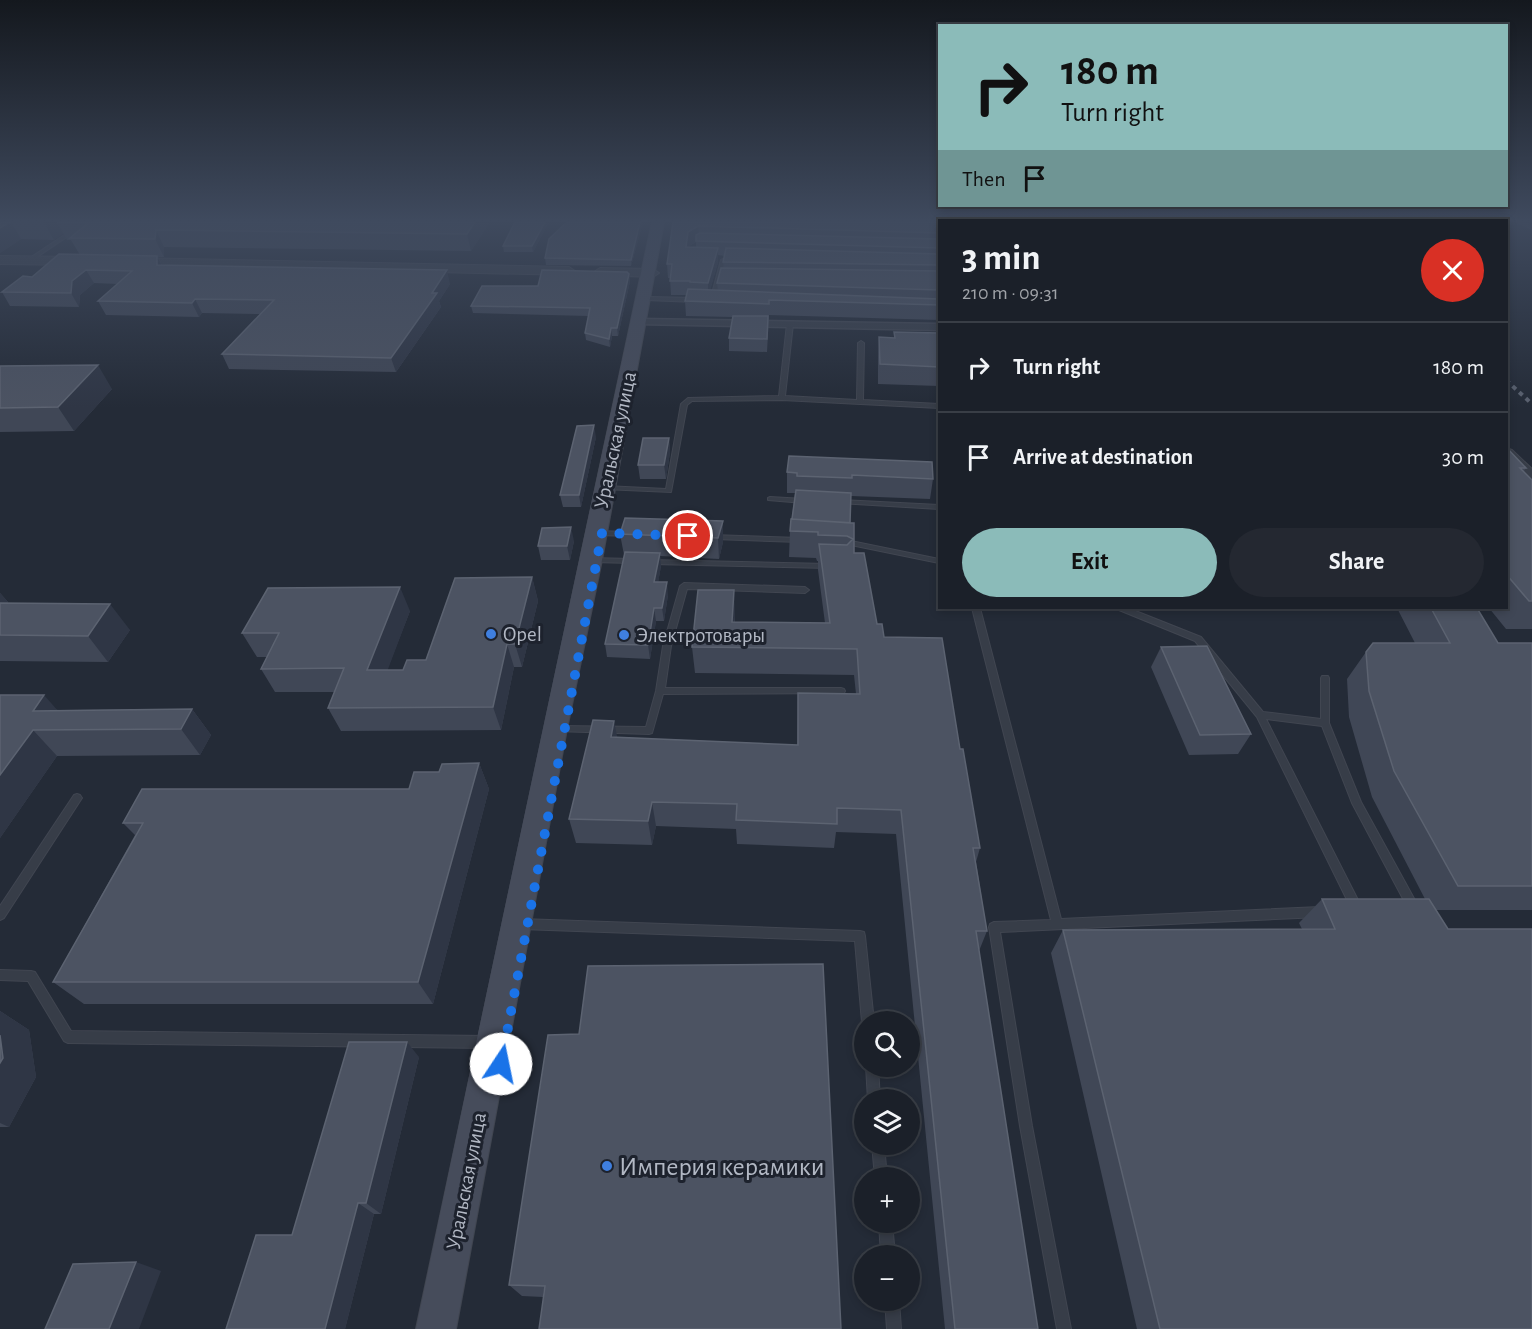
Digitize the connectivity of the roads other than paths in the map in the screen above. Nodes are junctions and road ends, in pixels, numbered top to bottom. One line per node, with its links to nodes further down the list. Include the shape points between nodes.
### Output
1 (602, 284): 6 (street)
2 (649, 284): 6 (main road, Уральская улица)
3 (717, 284): 4 (lane)
4 (712, 300): 5 (lane); 6 (lane)
5 (722, 301)
6 (644, 310): 7 (street); 15 (main road, Уральская улица)
7 (790, 324): 8 (street); 10 (lane)
8 (938, 327)
9 (861, 343): 11 (lane)
10 (782, 398): 11 (lane); 15 (lane, via 690,399 684,404 669,491)
11 (860, 401): 12 (lane)
12 (938, 405)
13 (1508, 458): 14 (street)
14 (1532, 479)
15 (608, 488): 20 (main road, Уральская улица)
16 (770, 499): 17 (lane)
17 (815, 501)
18 (838, 502): 19 (lane)
19 (938, 507)
20 (599, 533): 21 (lane); 25 (main road, Уральская улица)
21 (644, 534)
22 (703, 537): 23 (lane)
23 (810, 540)
24 (833, 541): 26 (lane)
25 (594, 560): 27 (lane); 36 (main road, Уральская улица)
26 (938, 561)
27 (833, 566)
28 (805, 590): 32 (lane, via 684,586 667,646)
29 (976, 609): 41 (lane)
30 (1124, 609): 34 (lane, via 1198,639)
31 (1324, 678): 35 (lane)
32 (660, 691): 33 (lane); 36 (lane, via 649,731)
33 (841, 691)
34 (1260, 715): 35 (lane); 41 (lane, via 1358,911)
35 (1325, 723): 39 (lane, via 1357,803)
36 (559, 729): 40 (main road, Уральская улица)
37 (77, 798): 38 (lane)
38 (0, 915)
39 (1419, 920)
40 (523, 924): 43 (lane, via 860,936); 44 (main road, Уральская улица)
41 (1057, 924): 49 (lane, via 994,927)
42 (0, 975): 44 (lane, via 31,976 68,1037)
43 (867, 1011)
44 (499, 1042): 46 (main road, Уральская улица); 47 (main road, Уральская улица)
45 (893, 1311): 48 (lane)
46 (436, 1329)
47 (450, 1329)
48 (894, 1329)
49 (1064, 1329)

